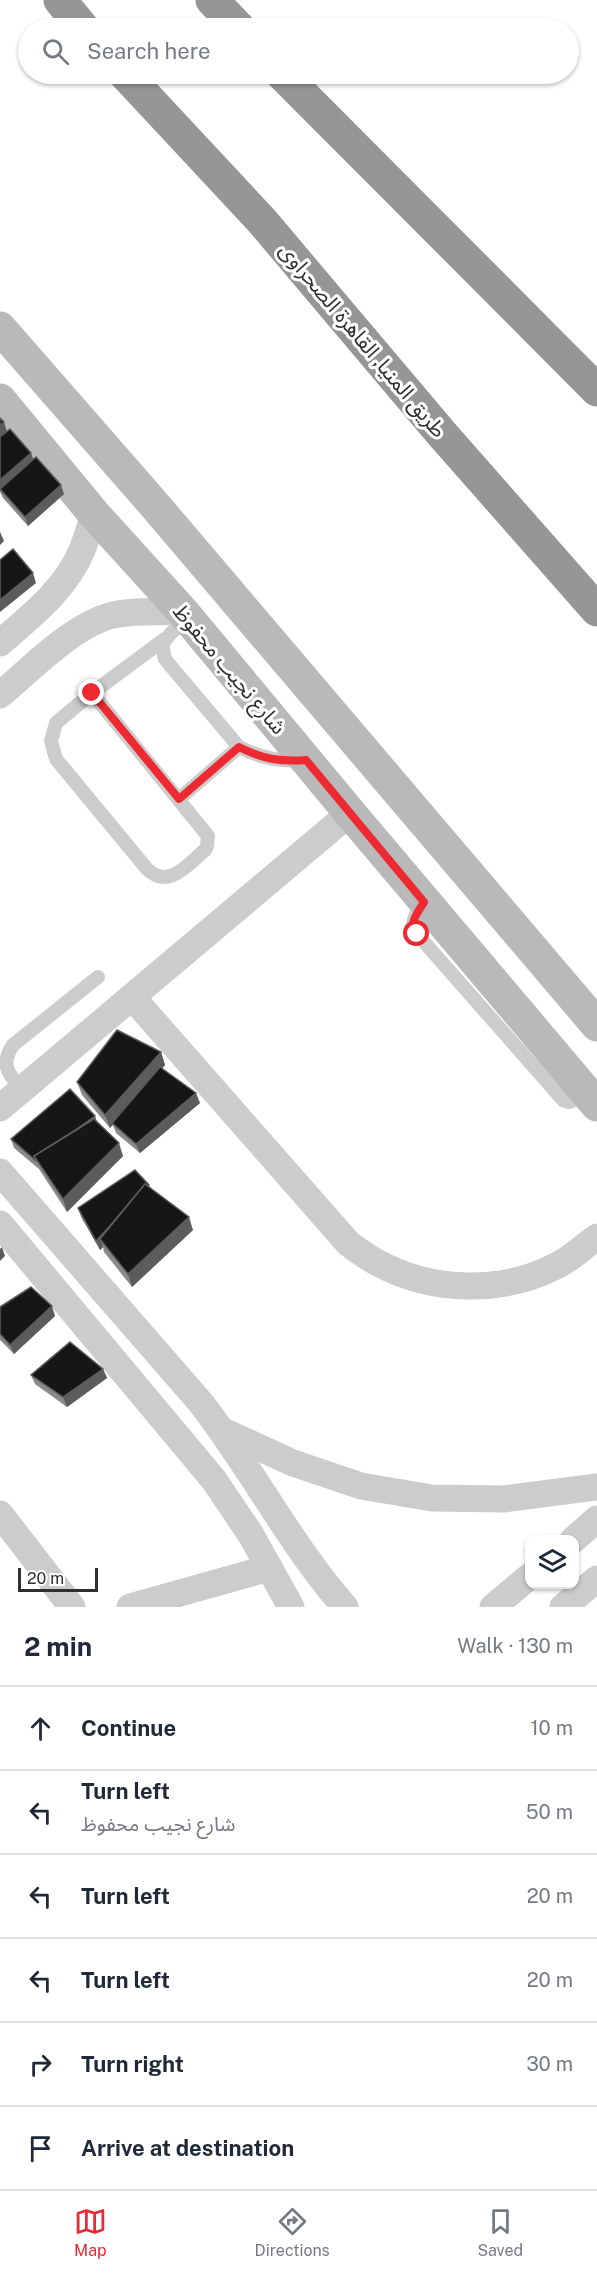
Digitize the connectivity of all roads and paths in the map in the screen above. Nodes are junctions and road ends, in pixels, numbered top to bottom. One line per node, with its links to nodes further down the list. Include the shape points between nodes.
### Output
1 (60, 0): 3 (highway)
2 (212, 0): 4 (highway)
3 (75, 18)
4 (229, 18)
5 (134, 84): 11 (highway, طريق المنيا, القاهرة الصحراوى, via 262,221)
6 (292, 84): 8 (highway)
7 (0, 328): 21 (street)
8 (597, 390)
9 (0, 400): 10 (street, شارع نجيب محفوظ)
10 (94, 514): 12 (street, شارع نجيب محفوظ); 13 (street, via 81,551 61,585)
11 (597, 610)
12 (179, 623): 14 (lane); 15 (street, via 139,612 87,625); 16 (lane, via 162,645 165,659); 17 (street, شارع نجيب محفوظ)
13 (0, 643)
14 (92, 693): 18 (lane); 18 (lane, via 56,723 52,750 147,869 159,877 175,876 207,846 208,836)
15 (0, 695)
16 (239, 747): 17 (lane, via 271,760); 18 (lane)
17 (306, 760): 19 (street, شارع نجيب محفوظ)
18 (179, 799)
19 (350, 813): 20 (street, شارع نجيب محفوظ); 24 (street)
20 (424, 902): 22 (street, شارع نجيب محفوظ); 27 (lane, via 412,921 417,934 563,1100)
21 (494, 904): 22 (street); 25 (street)
22 (455, 937): 27 (street, شارع نجيب محفوظ)
23 (98, 977): 26 (lane, via 6,1053 7,1073)
24 (132, 997): 26 (street); 31 (street, via 349,1244 380,1264 441,1284 486,1286 523,1279 557,1266)
25 (597, 1024)
26 (22, 1090): 28 (street)
27 (592, 1100)
28 (0, 1108)
29 (2, 1178): 32 (street)
30 (0, 1224): 38 (street, via 194,1453 233,1507)
31 (597, 1237)
32 (223, 1431): 33 (street, via 361,1486 432,1497 504,1499); 37 (street)
33 (597, 1487)
34 (0, 1514): 41 (street)
35 (597, 1519): 36 (street)
36 (578, 1535)
37 (305, 1554): 38 (street); 44 (street)
38 (271, 1571): 42 (street); 43 (street)
39 (597, 1579): 46 (street)
40 (525, 1580): 45 (street)
41 (72, 1607)
42 (130, 1607)
43 (291, 1607)
44 (345, 1607)
45 (493, 1607)
46 (563, 1607)

